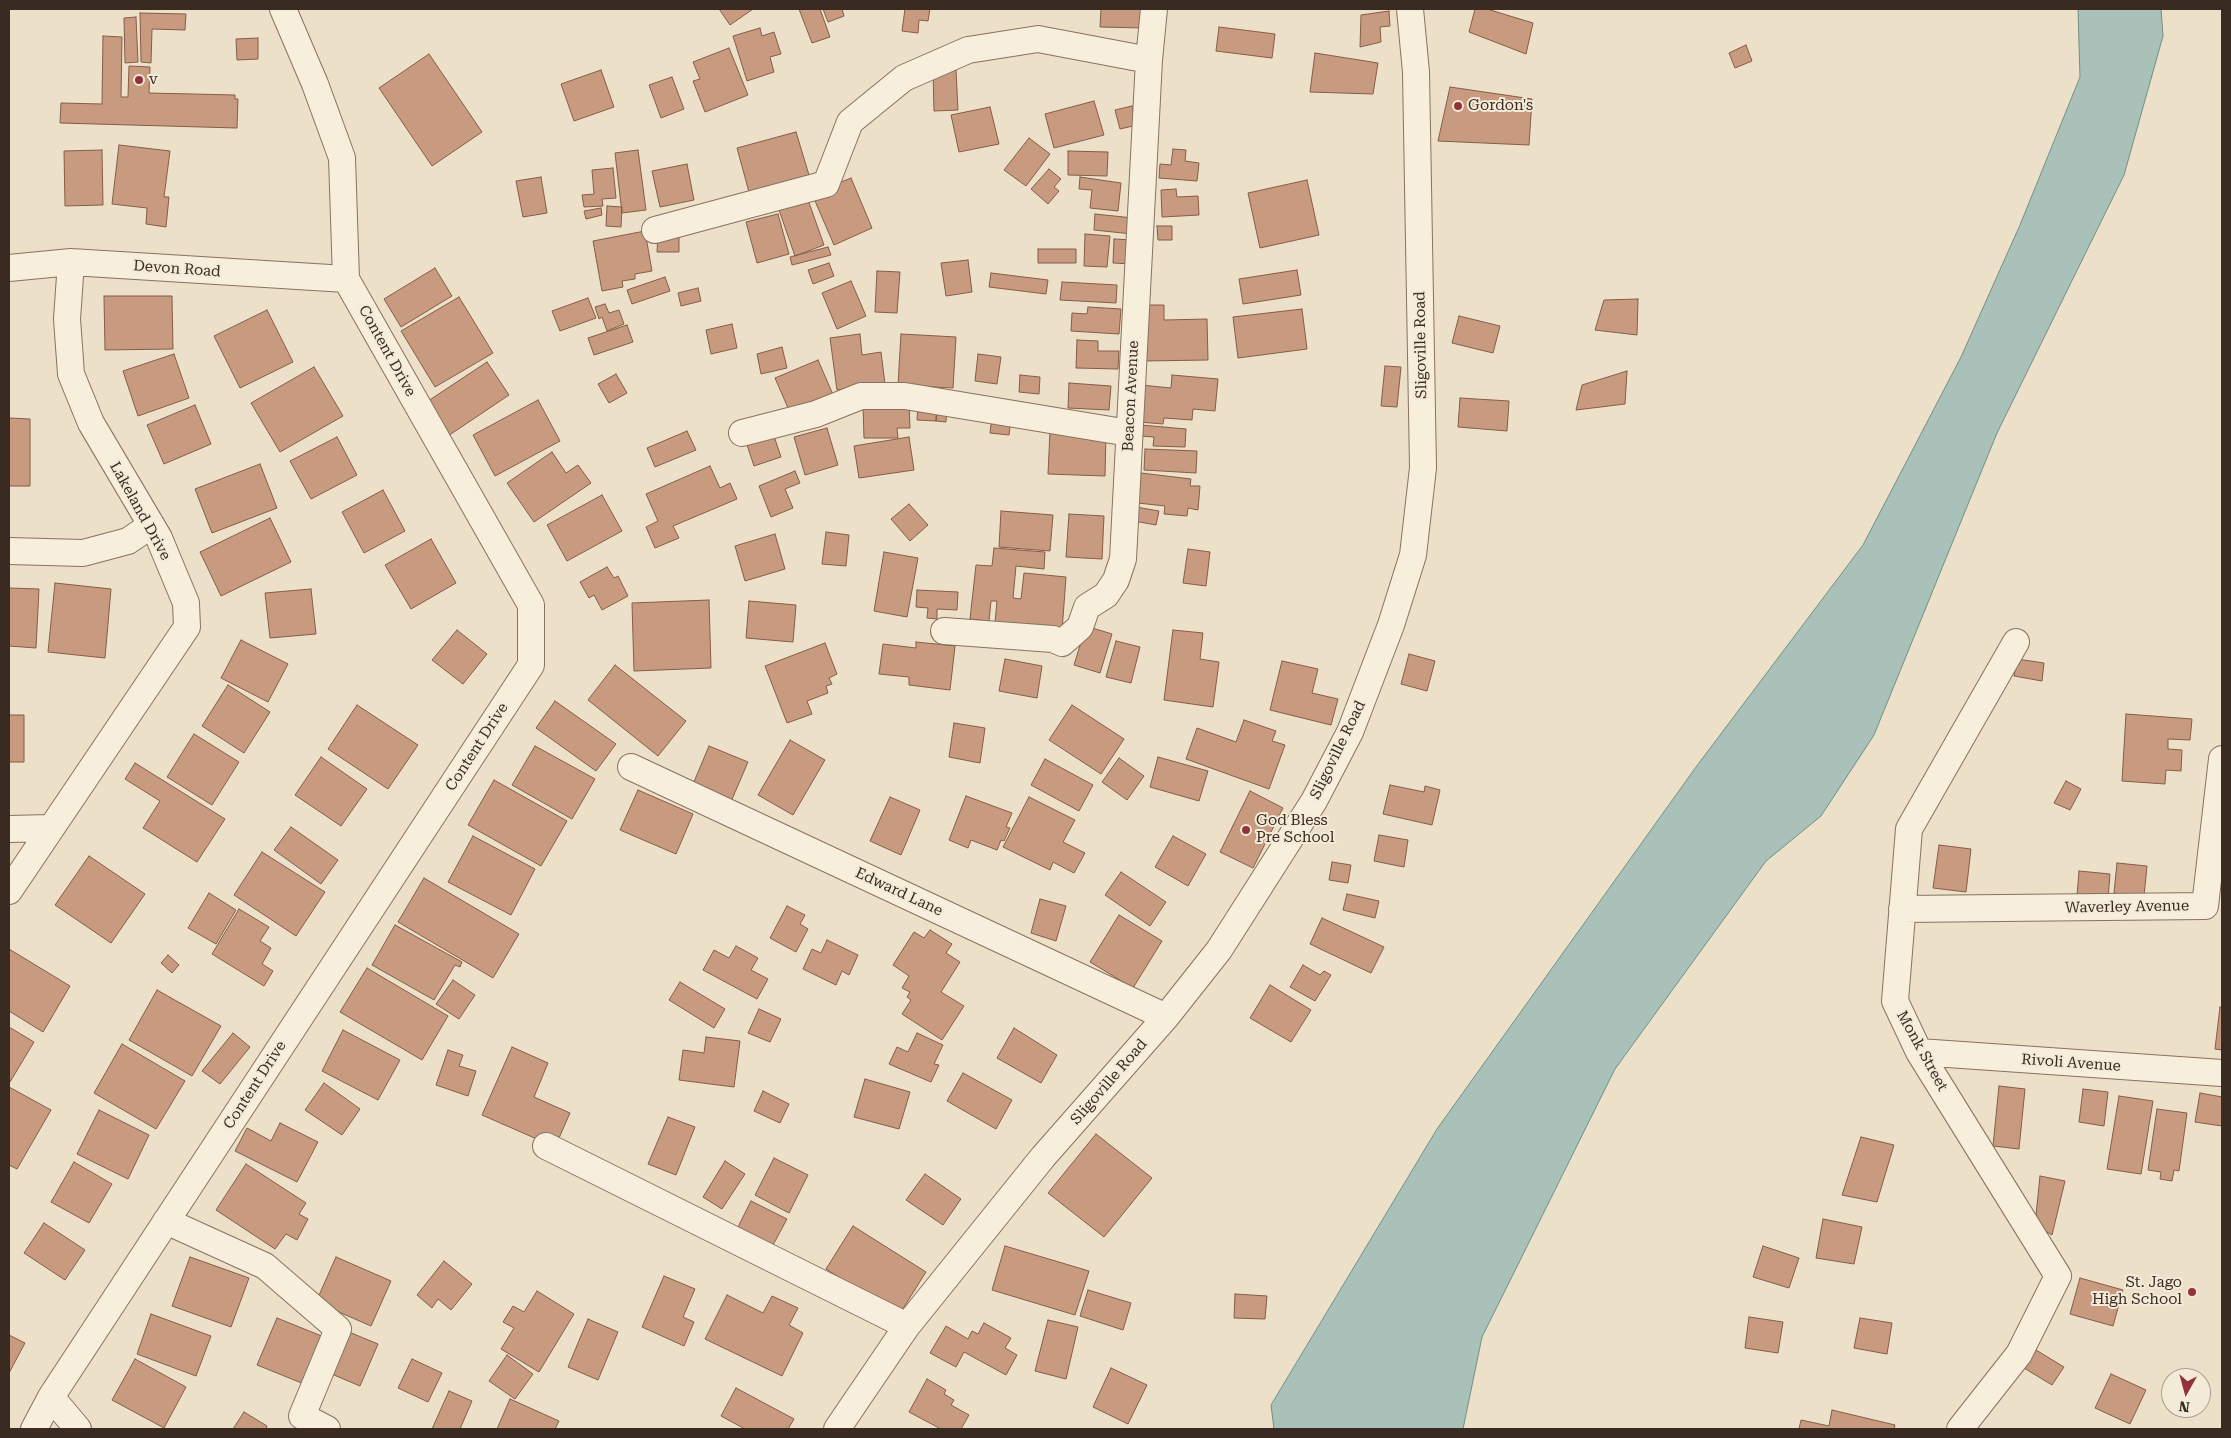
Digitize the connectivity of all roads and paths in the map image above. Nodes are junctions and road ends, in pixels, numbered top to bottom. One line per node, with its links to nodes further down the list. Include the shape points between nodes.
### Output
1 (283, 9): 8 (street, Content Drive, via 342,158)
2 (1154, 9): 4 (street, Beacon Avenue)
3 (1410, 9): 21 (street, Sligoville Road, via 1416,72 1423,459 1413,555 1391,625 1350,732 1314,800 1219,950)
4 (1149, 60): 5 (street, via 1038,39 968,50 904,78 850,122 826,184); 10 (street, Beacon Avenue)
5 (655, 230)
6 (70, 262): 7 (street, Devon Road); 8 (street, Devon Road); 11 (street, Lakeland Drive, via 67,319 71,374 91,423)
7 (9, 268)
8 (346, 279): 25 (street, Content Drive, via 530,605 531,665)
9 (742, 433): 10 (street, via 816,414 861,396 905,396)
10 (1129, 433): 13 (street, Beacon Avenue, via 1122,559 1116,580 1106,595 1087,608 1080,627 1062,642)
11 (150, 526): 12 (street, via 128,541 83,553); 17 (street, Lakeland Drive, via 159,538 186,603 187,627)
12 (9, 551)
13 (944, 631)
14 (2016, 642): 20 (street, Monk Street, via 1909,829)
15 (2222, 759): 20 (street, Waverley Avenue, via 2205,906)
16 (631, 767): 21 (street, Edward Lane)
17 (50, 828): 18 (street); 19 (street, Lakeland Drive)
18 (9, 829)
19 (9, 891)
20 (1902, 909): 22 (street, Monk Street, via 1894,1001)
21 (1166, 1017): 26 (street, Sligoville Road, via 1043,1157)
22 (1919, 1052): 23 (street, Rivoli Avenue); 32 (street, Monk Street, via 2058,1276 2019,1354)
23 (2222, 1074)
24 (546, 1146): 26 (street)
25 (166, 1221): 27 (street, Content Drive); 30 (street, via 265,1266 338,1329 302,1416)
26 (907, 1326): 31 (street, Sligoville Road)
27 (51, 1396): 28 (street, Content Drive); 29 (street)
28 (34, 1429)
29 (78, 1429)
30 (327, 1429)
31 (837, 1429)
32 (1960, 1429)

